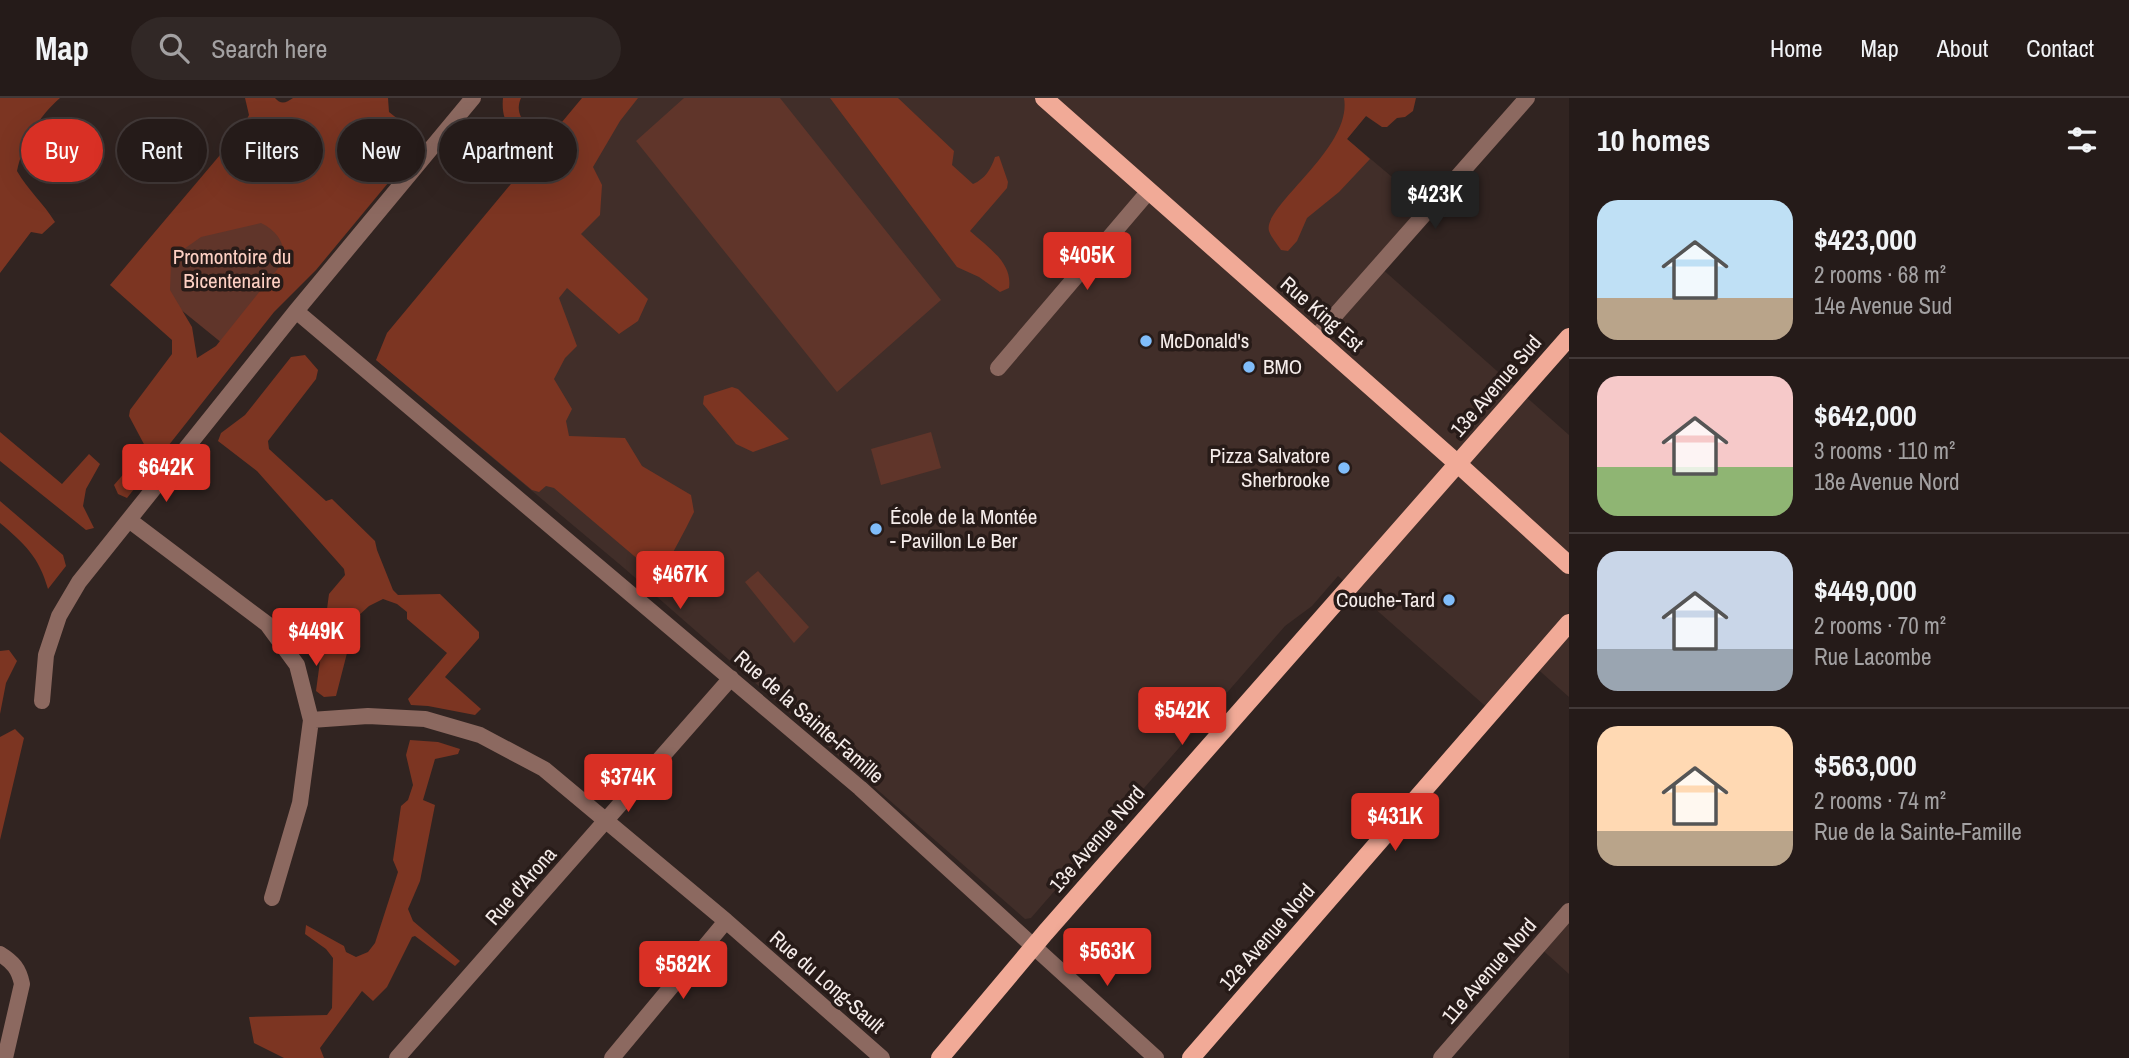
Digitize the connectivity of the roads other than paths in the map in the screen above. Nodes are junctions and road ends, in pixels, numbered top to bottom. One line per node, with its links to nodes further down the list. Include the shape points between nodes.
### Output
1 (473, 98): 5 (street)
2 (1044, 98): 4 (main road, Rue King Est)
3 (1527, 98): 7 (street)
4 (1149, 191): 7 (main road, Rue King Est); 8 (street)
5 (296, 311): 10 (street); 13 (street, Rue de la Sainte-Famille)
6 (1569, 337): 9 (main road, 13e Avenue Sud)
7 (1315, 338): 9 (main road, Rue King Est)
8 (998, 368)
9 (1458, 464): 11 (main road, Rue King Est); 20 (main road, 13e Avenue Nord)
10 (129, 520): 14 (street, via 59,615 46,655); 15 (street, via 267,624 297,665)
11 (1569, 565)
12 (1569, 623): 28 (main road, 12e Avenue Nord)
13 (731, 678): 16 (street, Rue d'Arona); 20 (street, Rue de la Sainte-Famille)
14 (42, 701)
15 (312, 720): 16 (street, Rue du Long-Sault, via 368,716 425,719 480,735 544,769); 17 (street, via 300,803)
16 (607, 820): 19 (street, Rue du Long-Sault); 23 (street, Rue d'Arona)
17 (272, 898)
18 (1569, 911): 29 (street, 11e Avenue Nord)
19 (726, 921): 24 (street); 25 (street, Rue du Long-Sault)
20 (1033, 946): 26 (main road, 13e Avenue Nord); 27 (street, Rue de la Sainte-Famille)
21 (0, 954): 22 (street, via 12,961 22,984)
22 (5, 1058)
23 (397, 1058)
24 (612, 1058)
25 (882, 1058)
26 (940, 1058)
27 (1156, 1058)
28 (1191, 1058)
29 (1441, 1058)

